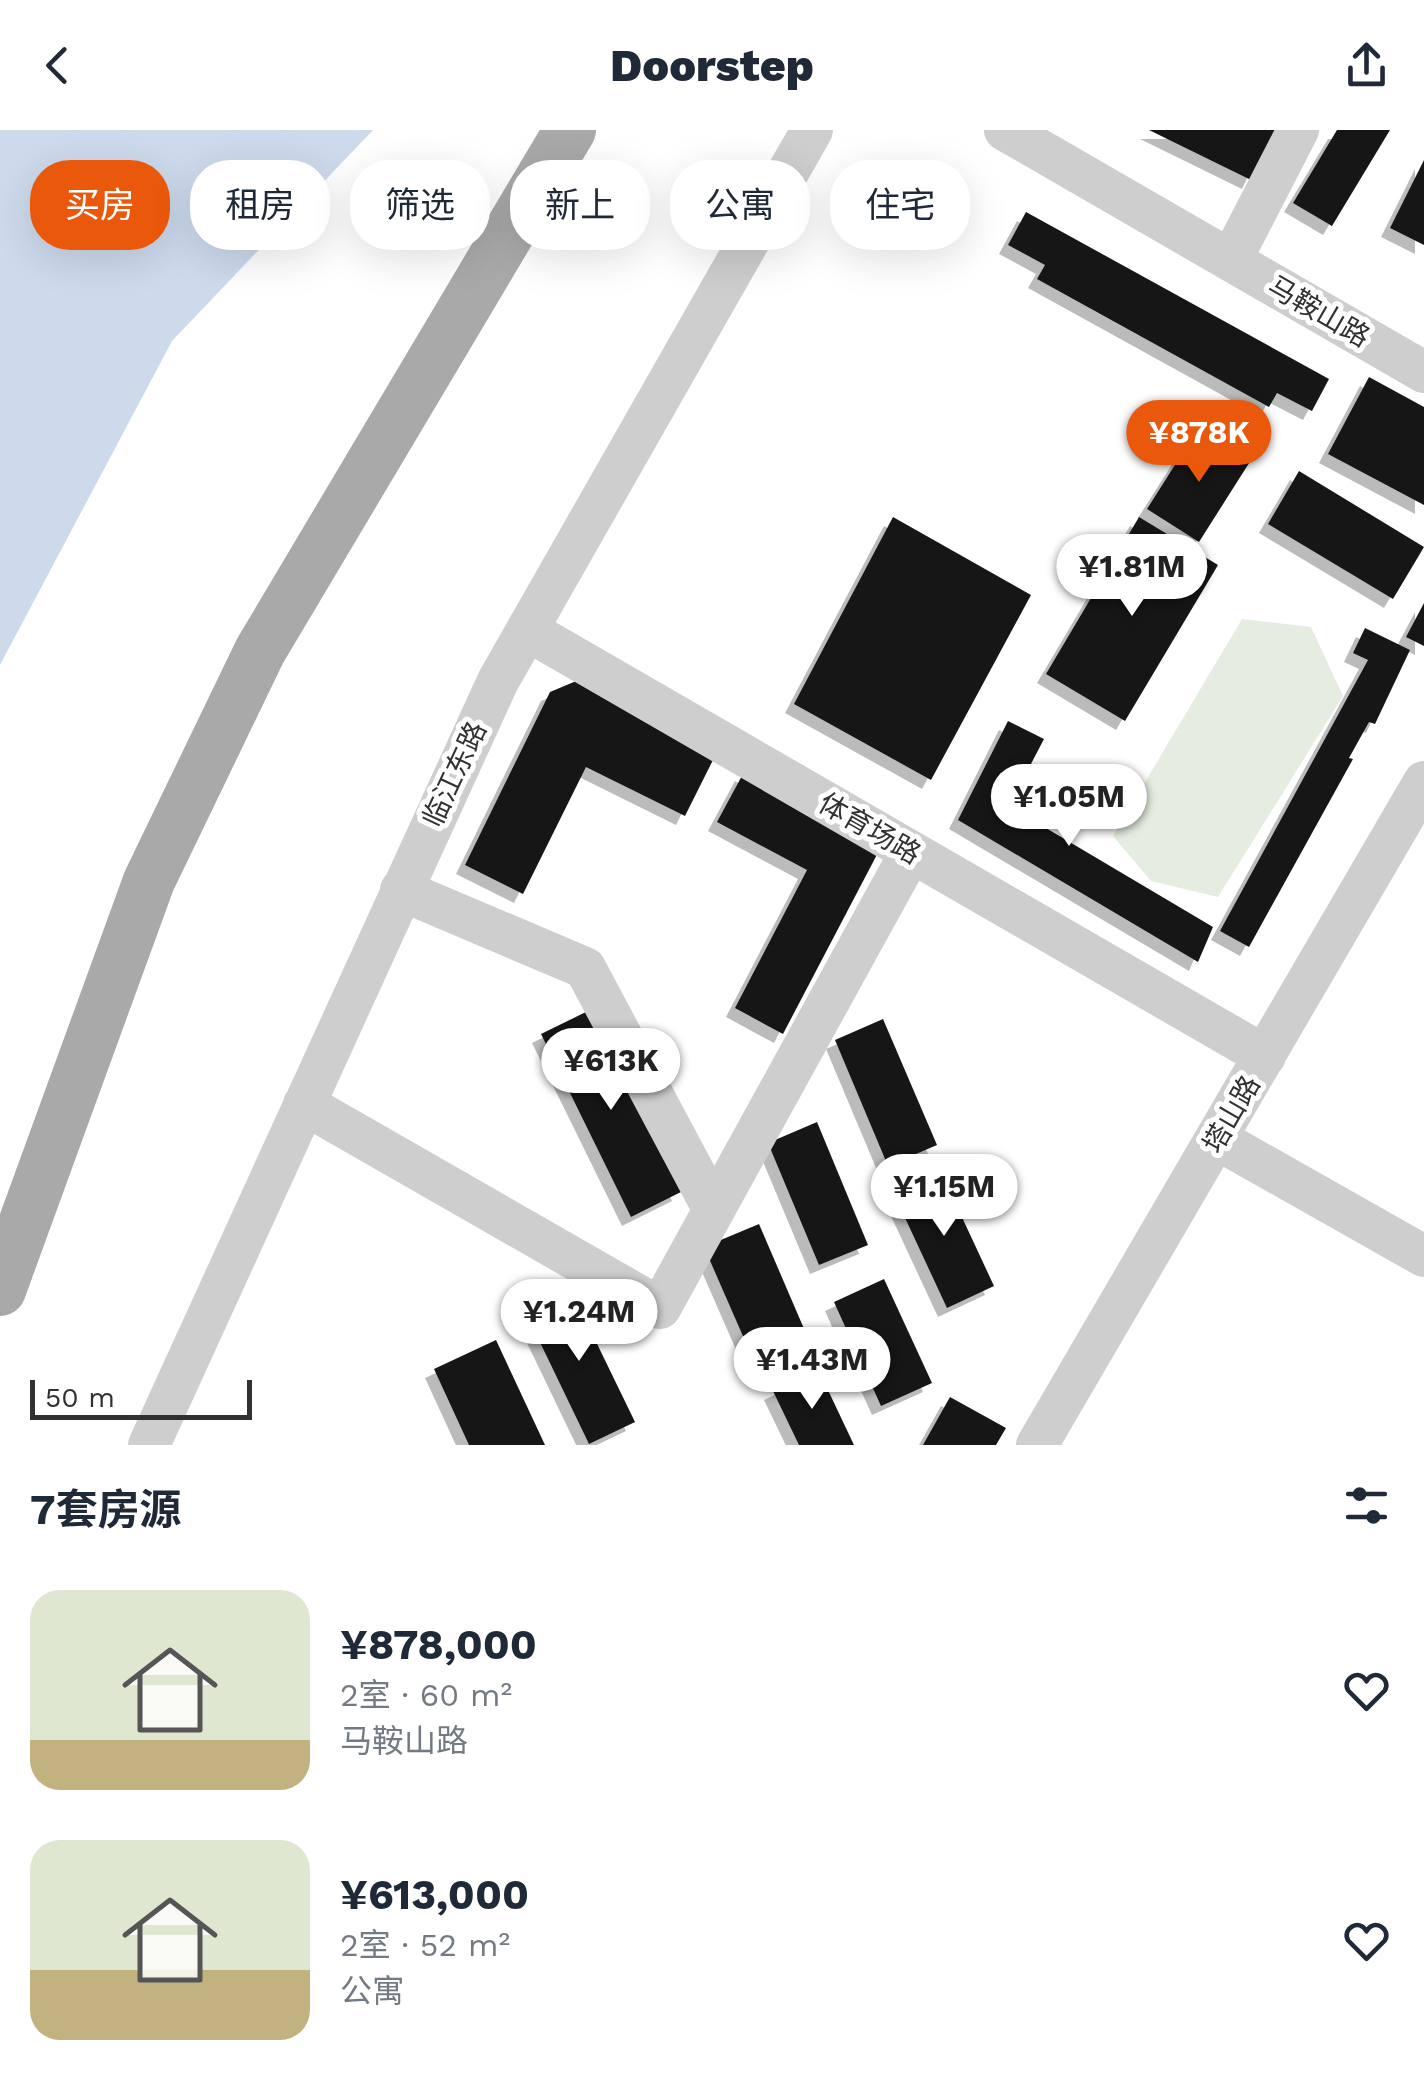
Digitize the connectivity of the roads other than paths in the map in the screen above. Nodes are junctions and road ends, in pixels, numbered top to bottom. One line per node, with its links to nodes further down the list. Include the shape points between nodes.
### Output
1 (570, 130): 14 (main road, via 260,651 150,881)
2 (812, 130): 7 (street, 临江东路)
3 (1005, 130): 5 (street, 马鞍山路)
4 (1298, 130): 5 (street)
5 (1231, 260): 6 (street, 马鞍山路)
6 (1424, 372)
7 (527, 630): 9 (street, 体育场路); 10 (street, 临江东路)
8 (1424, 782): 11 (street, 塔山路)
9 (911, 852): 11 (street, 体育场路); 15 (street)
10 (400, 890): 12 (street, 临江东路); 15 (street, via 585,968)
11 (1266, 1056): 13 (street, 塔山路)
12 (304, 1104): 15 (street, via 660,1308); 19 (street, 临江东路)
13 (1217, 1139): 16 (street); 20 (street, 塔山路)
14 (39, 1179): 17 (main road); 18 (main road)
15 (714, 1210)
16 (1424, 1256)
17 (0, 1290)
18 (0, 1325)
19 (149, 1445)
20 (1037, 1445)

